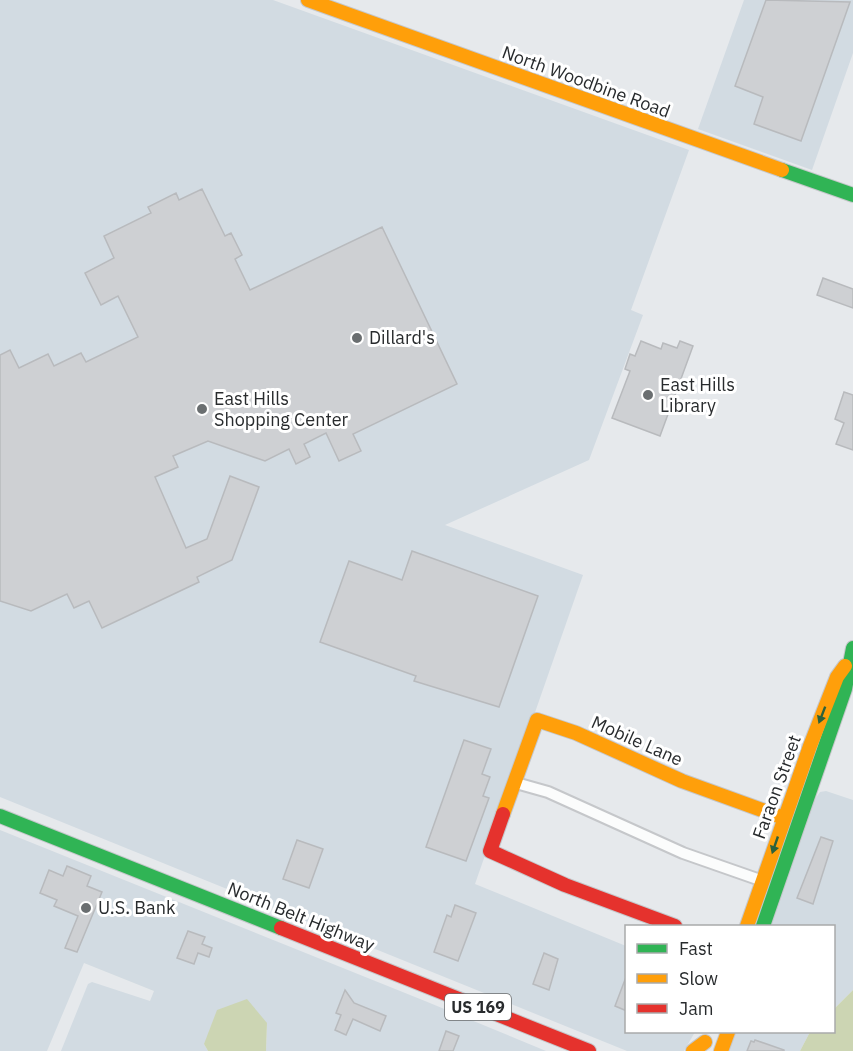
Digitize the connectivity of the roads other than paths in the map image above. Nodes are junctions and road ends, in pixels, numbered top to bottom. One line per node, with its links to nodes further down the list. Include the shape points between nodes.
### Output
1 (308, 0): 2 (main road, North Woodbine Road)
2 (853, 195)
3 (853, 648): 4 (main road, Faraon Street)
4 (848, 663): 7 (main road, Faraon Street, one-way to 7, via 837,676); 11 (main road, Faraon Street, via 845,689)
5 (516, 783): 7 (main road, Mobile Lane, via 537,720 576,733 682,781); 8 (street, via 548,792 683,853); 9 (main road, Mobile Lane, via 490,851)
6 (0, 816): 14 (main road, North Belt Highway / US 169)
7 (784, 818): 8 (main road, Faraon Street, one-way to 8)
8 (763, 880): 10 (main road, Faraon Street)
9 (670, 925)
10 (748, 925)
11 (765, 925)
12 (728, 1033): 16 (main road)
13 (705, 1041): 15 (main road)
14 (589, 1051)
15 (693, 1051)
16 (722, 1051)

